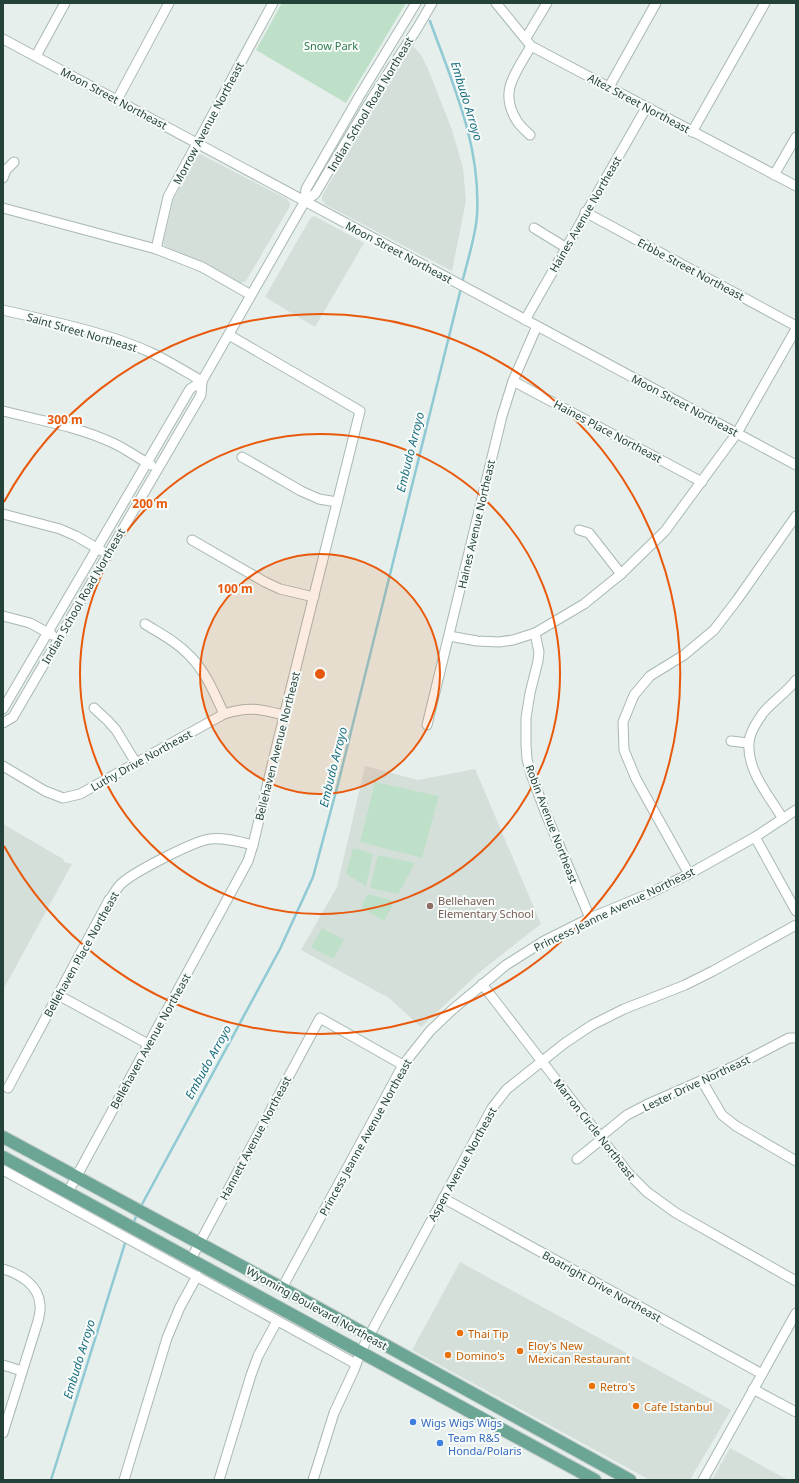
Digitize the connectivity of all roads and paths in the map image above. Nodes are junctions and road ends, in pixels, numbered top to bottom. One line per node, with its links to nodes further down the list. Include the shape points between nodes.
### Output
1 (65, 3): 13 (street)
2 (169, 3): 15 (street)
3 (273, 3): 20 (street, Morrow Avenue Northeast)
4 (416, 3): 25 (street, Indian School Road Northeast, via 332,143 306,189)
5 (432, 3): 25 (street, Indian School Road Northeast, via 315,194)
6 (496, 3): 11 (street, Altez Street Northeast)
7 (547, 3): 11 (street)
8 (656, 3): 14 (street)
9 (765, 3): 17 (street)
10 (3, 38): 13 (street, Moon Street Northeast)
11 (526, 38): 12 (street, Altez Street Northeast)
12 (531, 46): 14 (street, Altez Street Northeast); 18 (street, via 510,86 508,99 517,122)
13 (36, 56): 15 (street, Moon Street Northeast)
14 (609, 88): 16 (street, Altez Street Northeast)
15 (117, 100): 20 (street, Moon Street Northeast)
16 (646, 108): 17 (street, Altez Street Northeast); 27 (street, Haines Avenue Northeast)
17 (692, 132): 22 (street, Altez Street Northeast)
18 (530, 135)
19 (796, 137): 22 (street)
20 (198, 142): 25 (street, Moon Street Northeast); 30 (street, Morrow Avenue Northeast, via 168,197)
21 (14, 162): 23 (street, via 6,170)
22 (774, 175): 24 (street, Altez Street Northeast)
23 (3, 178)
24 (796, 186)
25 (304, 201): 31 (street, Indian School Road Northeast); 33 (street, Moon Street Northeast)
26 (3, 208): 30 (street)
27 (585, 212): 29 (street, Haines Avenue Northeast); 35 (street, Erbbe Street Northeast)
28 (534, 228): 29 (street)
29 (565, 247): 33 (street, Haines Avenue Northeast)
30 (156, 249): 31 (street, via 202,267)
31 (251, 295): 36 (street, Indian School Road Northeast)
32 (3, 310): 37 (street, Saint Street Northeast, via 127,343)
33 (525, 320): 34 (street, Moon Street Northeast)
34 (537, 326): 38 (street, Haines Avenue Northeast); 40 (street, Moon Street Northeast)
35 (796, 327): 40 (street)
36 (229, 335): 37 (street, Indian School Road Northeast); 46 (street, Bellehaven Avenue Northeast, via 360,411)
37 (202, 381): 42 (street, Indian School Road Northeast, via 190,389); 44 (street, Indian School Road Northeast, via 201,395)
38 (513, 381): 45 (street, Haines Place Northeast); 59 (street, Haines Avenue Northeast, via 502,416)
39 (3, 411): 42 (street, via 114,443)
40 (738, 433): 43 (street, Moon Street Northeast); 45 (street)
41 (242, 457): 46 (street, via 302,491 319,499)
42 (147, 463): 44 (street); 51 (street, Indian School Road Northeast)
43 (796, 465)
44 (157, 469): 52 (street, Indian School Road Northeast)
45 (702, 482): 53 (street, via 665,531)
46 (337, 502): 54 (street, Bellehaven Avenue Northeast)
47 (3, 514): 51 (street, via 60,529)
48 (796, 516): 76 (street, via 714,630 684,655 650,676 634,696 623,722 624,750 636,779)
49 (579, 530): 53 (street, via 589,533)
50 (192, 540): 54 (street, via 265,582 280,589)
51 (96, 549): 52 (street); 57 (street, Indian School Road Northeast)
52 (108, 554): 60 (street, Indian School Road Northeast)
53 (621, 574): 58 (street, via 584,604)
54 (314, 597): 65 (street, Bellehaven Avenue Northeast)
55 (3, 616): 57 (street, via 30,623)
56 (145, 624): 64 (street, via 176,643 191,656 206,678)
57 (47, 633): 60 (street); 63 (street, Indian School Road Northeast)
58 (534, 633): 59 (street, via 499,642); 78 (street, Robin Avenue Northeast, via 539,652 526,718 527,759 546,814)
59 (449, 636): 67 (street, Haines Avenue Northeast)
60 (58, 639): 66 (street, Indian School Road Northeast, via 13,717)
61 (796, 680): 69 (street, via 764,712 755,725)
62 (94, 708): 70 (street, via 116,730)
63 (3, 709)
64 (224, 714): 65 (street, Luthy Drive Northeast, via 239,709 255,708); 70 (street, Luthy Drive Northeast)
65 (284, 715): 75 (street, Bellehaven Avenue Northeast)
66 (3, 723)
67 (427, 725)
68 (731, 741): 69 (street)
69 (748, 743): 73 (street, via 750,760)
70 (136, 763): 71 (street, Luthy Drive Northeast, via 80,794 64,798 45,792)
71 (3, 766)
72 (796, 810): 73 (street, Princess Jeanne Avenue Northeast)
73 (783, 819): 74 (street, Princess Jeanne Avenue Northeast)
74 (755, 837): 76 (street, Princess Jeanne Avenue Northeast); 77 (street)
75 (253, 845): 81 (street, Bellehaven Place Northeast, via 224,839 197,842 120,884); 83 (street, Bellehaven Avenue Northeast, via 241,875)
76 (689, 874): 78 (street, Princess Jeanne Avenue Northeast)
77 (796, 911)
78 (590, 918): 80 (street, Princess Jeanne Avenue Northeast, via 544,941)
79 (796, 925): 84 (street, Aspen Avenue Northeast, via 692,982 624,1009 592,1025)
80 (482, 984): 84 (street, Marron Circle Northeast); 85 (street, Princess Jeanne Avenue Northeast, via 430,1031)
81 (58, 995): 83 (street); 87 (street, Bellehaven Place Northeast)
82 (796, 1038): 86 (street, Lester Drive Northeast, via 789,1038)
83 (148, 1044): 94 (street, Bellehaven Avenue Northeast)
84 (542, 1061): 89 (street, Marron Circle Northeast); 96 (street, Aspen Avenue Northeast, via 507,1089 492,1108)
85 (403, 1065): 99 (street, Hannett Avenue Northeast, via 320,1018); 104 (street, Princess Jeanne Avenue Northeast)
86 (702, 1081): 89 (street, Lester Drive Northeast, via 650,1103 627,1116); 92 (street, via 722,1115)
87 (8, 1088)
88 (3, 1136): 94 (main road, Wyoming Boulevard Northeast)
89 (601, 1138): 91 (street, Lester Drive Northeast); 103 (street, Marron Circle Northeast, via 629,1174 647,1192 676,1213)
90 (3, 1157): 95 (main road, Wyoming Boulevard Northeast)
91 (577, 1159)
92 (796, 1161)
93 (3, 1170): 97 (street)
94 (76, 1176): 95 (street, Bellehaven Avenue Northeast); 99 (main road, Wyoming Boulevard Northeast)
95 (68, 1192): 97 (main road, Wyoming Boulevard Northeast)
96 (443, 1198): 107 (street, Aspen Avenue Northeast); 112 (street, Boatright Drive Northeast)
97 (113, 1224): 98 (main road, Wyoming Boulevard Northeast)
98 (140, 1238): 100 (main road, Wyoming Boulevard Northeast); 102 (street)
99 (199, 1242): 100 (street, Hannett Avenue Northeast); 104 (main road, Wyoming Boulevard Northeast)
100 (191, 1259): 108 (main road, Wyoming Boulevard Northeast)
101 (3, 1269): 111 (street, via 15,1272 27,1280 36,1290 40,1304 38,1321)
102 (197, 1276): 106 (street); 116 (street, via 167,1338)
103 (796, 1281)
104 (282, 1288): 107 (main road, Wyoming Boulevard Northeast)
105 (796, 1313): 112 (street)
106 (277, 1320): 109 (street); 117 (street, via 258,1356)
107 (369, 1336): 108 (street, Aspen Avenue Northeast); 120 (main road, Wyoming Boulevard Northeast)
108 (361, 1352): 109 (street, Aspen Avenue Northeast); 119 (main road, Wyoming Boulevard Northeast)
109 (356, 1364): 118 (street, Aspen Avenue Northeast, via 334,1413)
110 (3, 1365): 111 (street)
111 (22, 1371): 115 (street)
112 (762, 1374): 113 (street)
113 (753, 1389): 114 (street); 121 (street)
114 (796, 1412)
115 (3, 1433)
116 (124, 1480)
117 (218, 1480)
118 (313, 1480)
119 (595, 1480)
120 (630, 1480)
121 (703, 1480)

